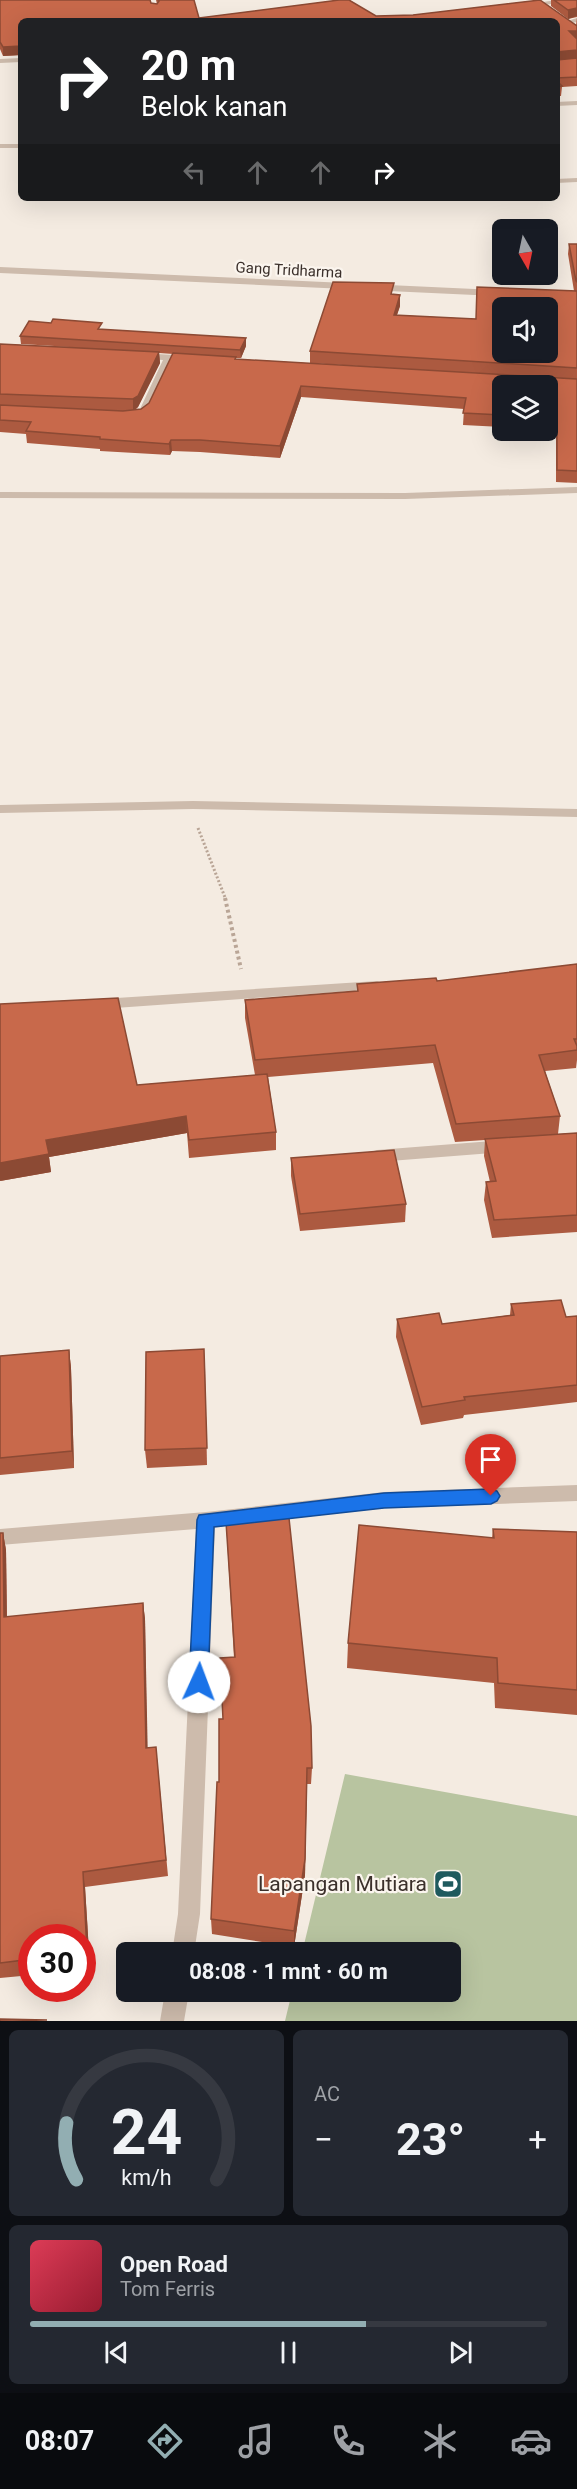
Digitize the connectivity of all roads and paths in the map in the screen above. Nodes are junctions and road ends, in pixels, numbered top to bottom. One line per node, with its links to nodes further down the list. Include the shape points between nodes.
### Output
1 (575, 0): 2 (street)
2 (518, 6)
3 (577, 20): 4 (street)
4 (567, 22)
5 (18, 60): 6 (street)
6 (0, 61)
7 (577, 103): 8 (street)
8 (560, 104)
9 (0, 146): 10 (street)
10 (18, 146)
11 (577, 180): 12 (street)
12 (560, 181)
13 (0, 270): 14 (street, Gang Tridharma)
14 (509, 293)
15 (125, 355): 16 (street)
16 (169, 358): 17 (street); 18 (street, via 144,411)
17 (202, 360)
18 (124, 417)
19 (577, 490): 20 (street, via 405,496)
20 (0, 495)
21 (193, 805): 22 (street); 23 (street); 25 (path, via 199,833 225,897)
22 (0, 809)
23 (577, 813)
24 (392, 985): 25 (street)
25 (248, 996): 26 (street)
26 (82, 1005)
27 (519, 1145): 28 (street)
28 (356, 1158)
29 (577, 1493): 30 (street, via 384,1500)
30 (206, 1520): 31 (street); 32 (street)
31 (0, 1537)
32 (185, 1942)
33 (175, 2002): 34 (street)
34 (172, 2021)

